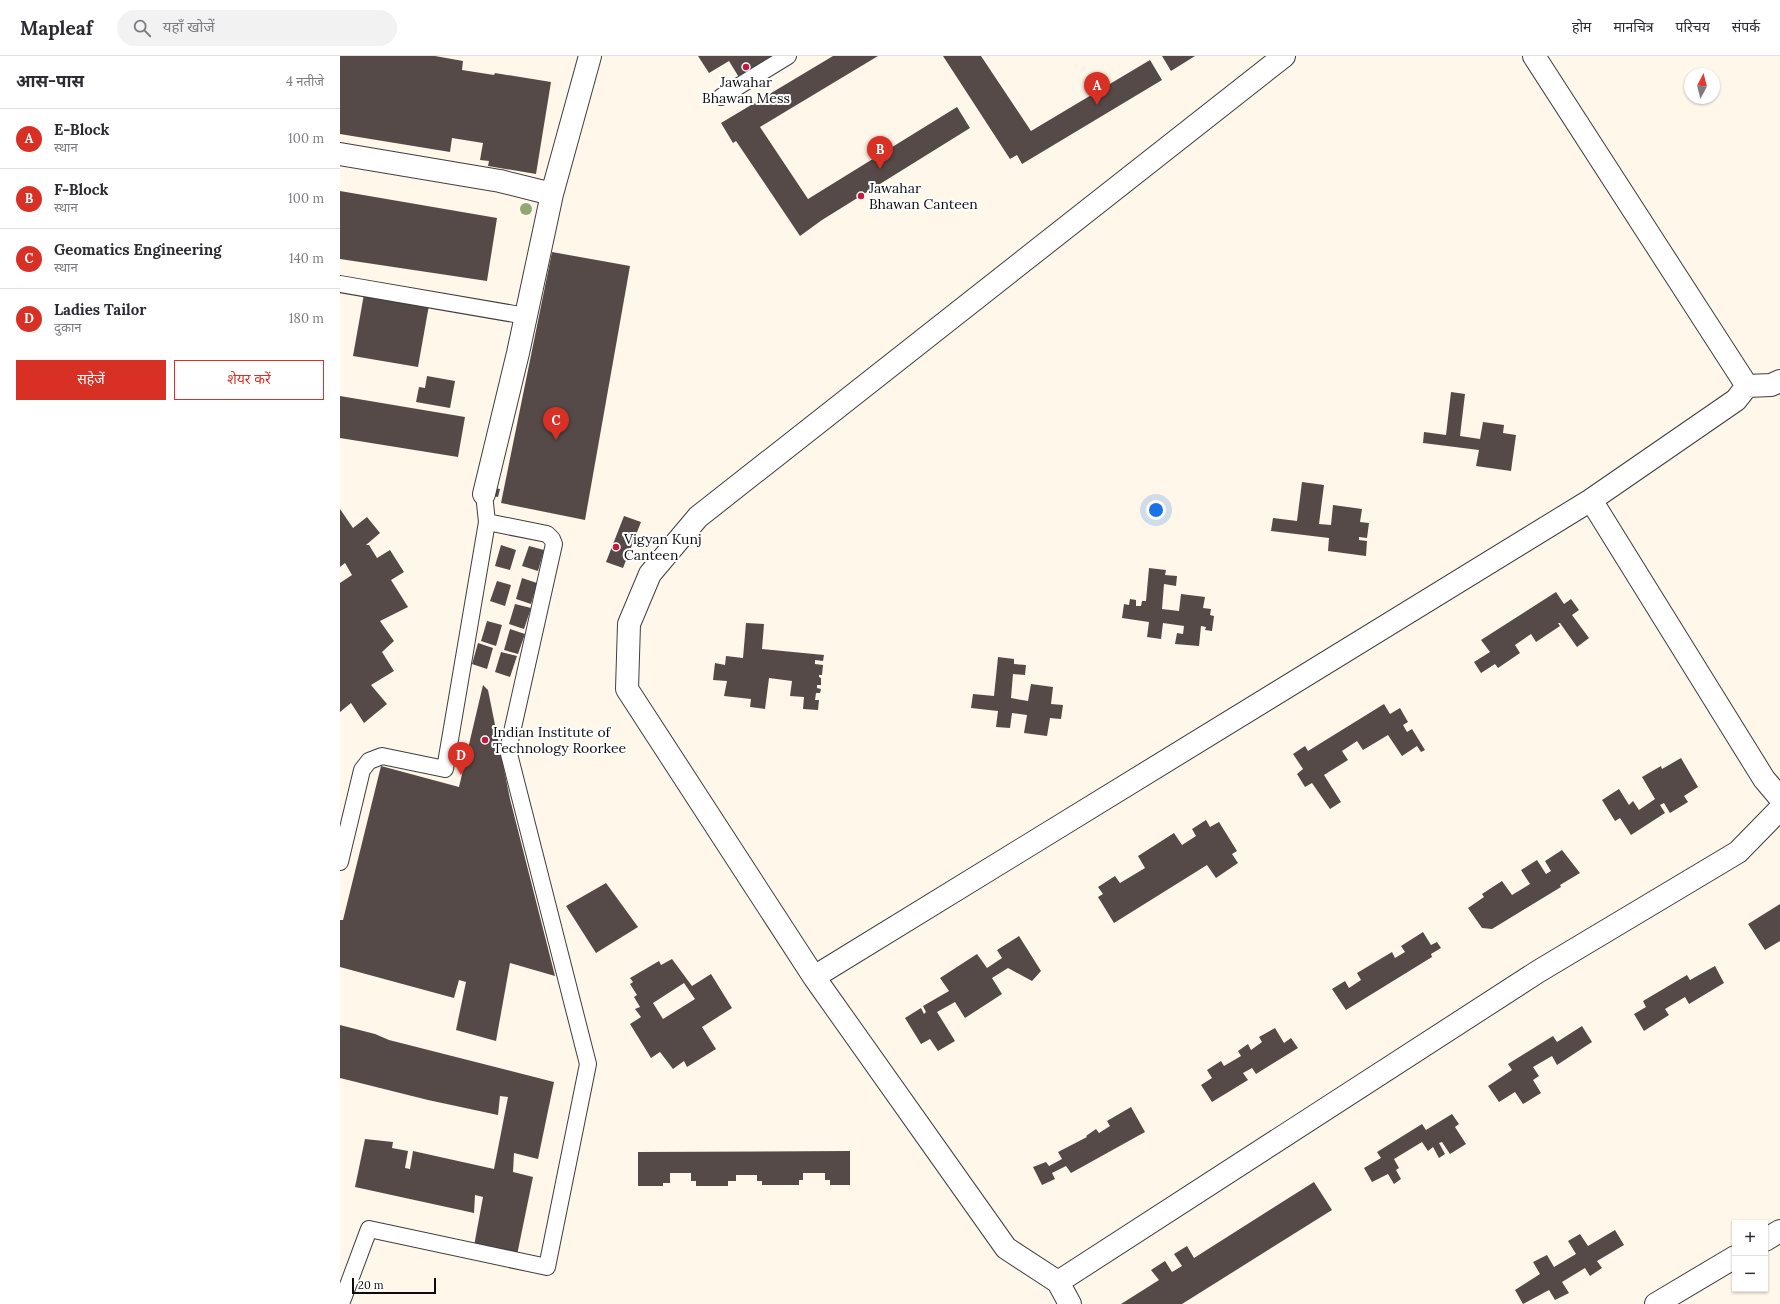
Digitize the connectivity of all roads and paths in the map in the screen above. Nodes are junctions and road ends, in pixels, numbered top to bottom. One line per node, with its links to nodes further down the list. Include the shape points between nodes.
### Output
1 (590, 56): 7 (street)
2 (788, 56): 5 (lane)
3 (1284, 56): 18 (street, via 698,517 650,574 629,624 627,689)
4 (1534, 56): 11 (street)
5 (721, 97)
6 (340, 154): 7 (street, via 500,181)
7 (552, 194): 9 (street)
8 (340, 284): 9 (lane)
9 (526, 316): 12 (street)
10 (1780, 381): 11 (street, via 1771,385)
11 (1747, 386): 13 (street, via 1736,400)
12 (484, 494): 14 (lane)
13 (1591, 500): 15 (street, via 1764,779); 18 (street)
14 (487, 522): 17 (lane, via 445,769 382,756 369,761 362,770); 23 (lane, via 547,534 554,544 508,750 588,1064 547,1267 369,1229)
15 (1780, 798)
16 (1780, 809): 22 (street, via 1738,852 1540,972)
17 (340, 862)
18 (814, 977): 22 (street, via 1006,1248)
19 (1780, 1231): 20 (street)
20 (1768, 1238)
21 (1732, 1259): 25 (street)
22 (1058, 1282): 24 (street)
23 (341, 1304)
24 (1070, 1304)
25 (1656, 1304)

